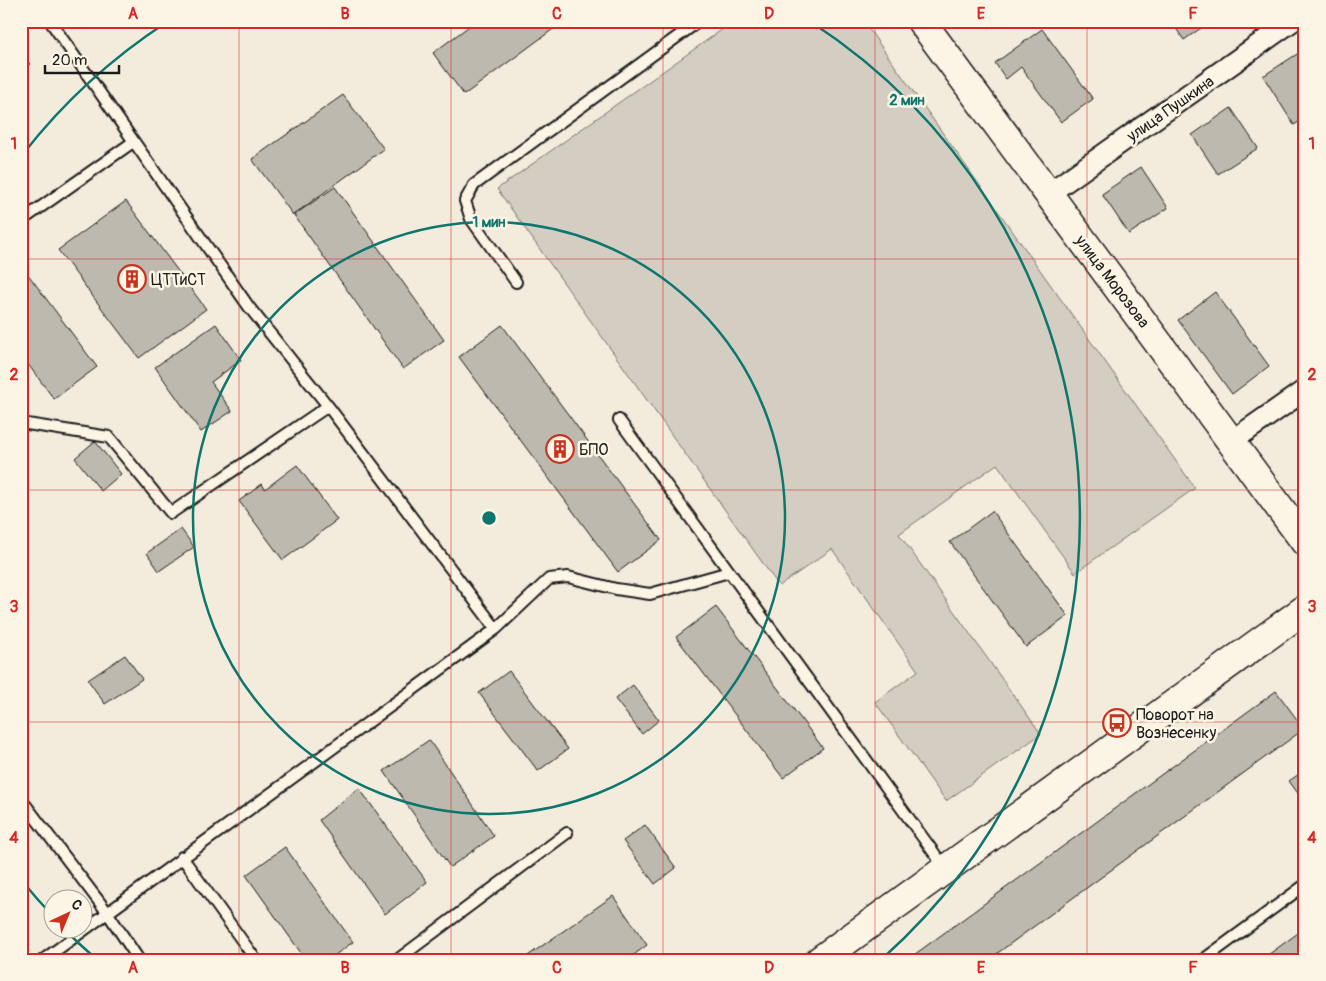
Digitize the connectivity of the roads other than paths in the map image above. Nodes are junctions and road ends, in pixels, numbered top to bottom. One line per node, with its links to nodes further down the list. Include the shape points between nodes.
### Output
1 (50, 21): 5 (lane)
2 (700, 21): 8 (lane, via 474,185 465,200 471,219)
3 (921, 21): 6 (street, улица Морозова)
4 (1292, 21): 6 (street, улица Пушкина)
5 (133, 142): 7 (lane); 10 (lane, via 249,307)
6 (1048, 194): 13 (street, улица Морозова)
7 (21, 221)
8 (516, 282)
9 (1305, 390): 13 (street)
10 (328, 406): 12 (lane, via 171,513 108,437); 17 (lane)
11 (619, 420): 15 (lane)
12 (21, 423)
13 (1232, 442): 14 (street, улица Морозова)
14 (1305, 542)
15 (729, 572): 17 (lane, via 650,594 568,577 549,579); 21 (lane)
16 (1305, 609): 21 (street)
17 (496, 629): 20 (lane)
18 (21, 799): 23 (lane)
19 (567, 833): 27 (lane)
20 (182, 857): 23 (lane); 26 (lane)
21 (946, 869): 28 (street)
22 (1305, 884): 29 (lane)
23 (107, 912): 24 (lane); 25 (lane)
24 (42, 960)
25 (139, 960)
26 (256, 960)
27 (397, 960)
28 (820, 960)
29 (1203, 960)

